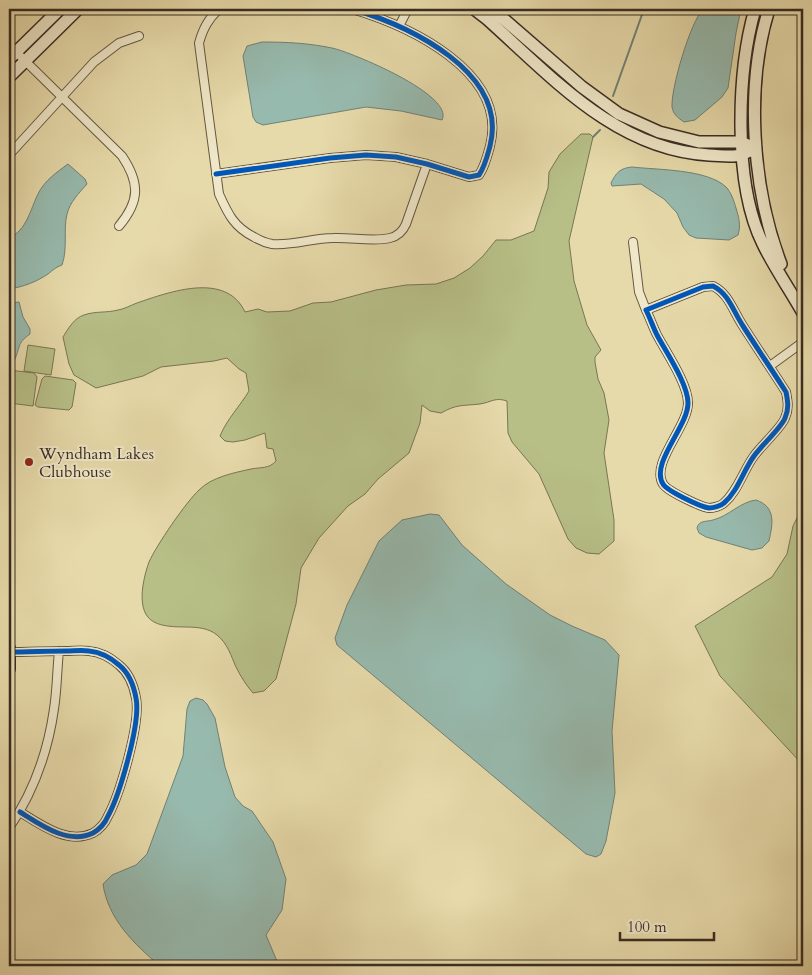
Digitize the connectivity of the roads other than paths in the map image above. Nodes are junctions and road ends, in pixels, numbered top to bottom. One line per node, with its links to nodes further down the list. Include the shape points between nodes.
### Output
1 (60, 9): 12 (street)
2 (78, 9): 13 (street)
3 (219, 9): 21 (street, via 203,28 199,43)
4 (352, 9): 10 (street)
5 (408, 9): 10 (street)
6 (474, 9): 19 (street, via 583,104 618,128 648,142 697,154)
7 (492, 9): 16 (street, via 582,88 619,114 659,132 699,142)
8 (755, 9): 16 (street, via 742,81)
9 (769, 9): 17 (street, via 760,50 755,110)
10 (399, 26): 20 (street, via 441,50 470,74 486,97 492,115 493,134 485,167 479,175 469,177)
11 (139, 36): 15 (street, via 119,43 94,62)
12 (11, 52): 13 (street)
13 (24, 61): 14 (street); 15 (street)
14 (9, 77)
15 (62, 97): 18 (street); 22 (street, via 122,156 130,168 135,188 134,204)
16 (741, 142): 17 (street); 19 (street)
17 (756, 148): 19 (street); 24 (street, via 774,244)
18 (9, 155)
19 (742, 156): 24 (street, via 748,202 762,243)
20 (427, 164): 21 (street, via 366,155); 21 (street, via 402,232 393,238 378,240 332,238 270,244 255,238 238,228 228,214 219,194)
21 (216, 174)
22 (120, 226)
23 (633, 242): 25 (street, via 639,292)
24 (793, 296): 26 (street)
25 (646, 310): 28 (street, via 713,286 727,298); 28 (street, via 686,390 688,404 686,417 662,464 660,478 672,493 709,508 722,505 732,494 752,458 784,421 788,411 786,392)
26 (803, 313)
27 (803, 342): 28 (street)
28 (770, 366)
29 (9, 648): 31 (street)
30 (59, 651): 31 (street); 33 (street, via 48,741); 33 (street, via 89,651 106,656 121,666 132,682 137,716 122,782 102,827 92,833 78,837 51,831)
31 (9, 652): 32 (street)
32 (9, 669)
33 (20, 812): 34 (street)
34 (9, 828)

